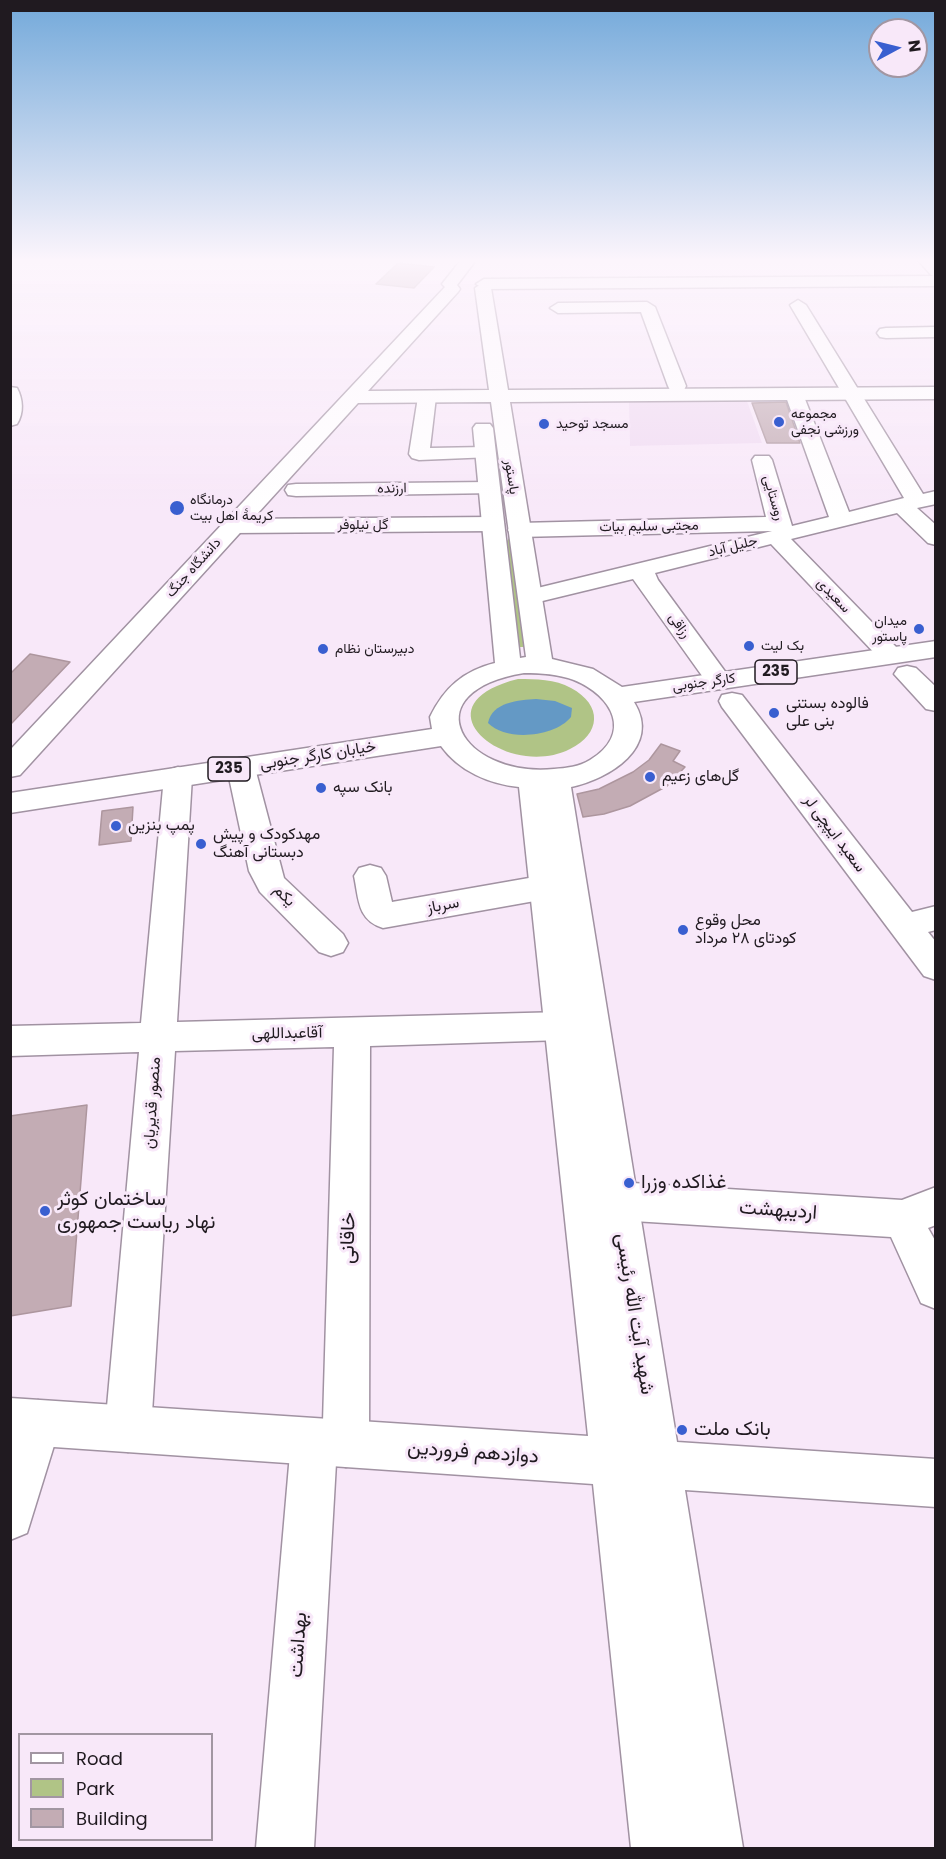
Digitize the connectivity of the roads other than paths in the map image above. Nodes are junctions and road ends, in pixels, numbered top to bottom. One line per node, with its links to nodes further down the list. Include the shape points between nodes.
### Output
1 (403, 347): 9 (main road, دانشگاه جنگ)
2 (477, 347): 11 (main road, پاستور)
3 (663, 347): 6 (main road)
4 (824, 347): 7 (main road)
5 (936, 385): 7 (main road)
6 (678, 386): 7 (main road); 11 (main road)
7 (851, 389): 10 (main road); 12 (main road); 19 (main road)
8 (10, 392): 14 (main road, via 14,406)
9 (356, 393): 11 (main road); 13 (main road); 22 (main road, دانشگاه جنگ)
10 (936, 393)
11 (487, 394): 12 (main road); 13 (main road); 15 (main road, پاستور); 18 (main road, پاستور)
12 (794, 394): 21 (main road)
13 (427, 397): 15 (main road, via 420,454)
14 (10, 420)
15 (485, 453): 20 (main road, پاستور)
16 (762, 460): 24 (main road, روستایی)
17 (296, 490): 20 (main road, ارزنده)
18 (515, 501): 20 (main road); 23 (main road, پاستور)
19 (918, 502): 21 (main road, جلیل آباد); 25 (main road)
20 (491, 504): 22 (main road, گل نیلوفر, via 389,520); 31 (main road, پاستور)
21 (842, 520): 24 (main road, جلیل آباد)
22 (233, 526): 37 (main road, دانشگاه جنگ)
23 (519, 530): 24 (main road, مجتبی سلیم بیات); 27 (main road, پاستور)
24 (780, 532): 26 (main road, جلیل آباد); 30 (main road, سعیدی)
25 (936, 538)
26 (642, 570): 27 (main road, جلیل آباد); 33 (main road, رزاقی)
27 (530, 597): 29 (main road, پاستور)
28 (936, 649): 30 (main road, کارگر جنوبی / 235)
29 (540, 665): 31 (main road); 35 (main road, via 576,672 598,682)
30 (898, 665): 32 (main road, کارگر جنوبی / 235); 33 (main road, کارگر جنوبی / 235); 34 (main road, سعیدی)
31 (508, 667): 36 (main road, via 469,682 455,694)
32 (936, 670)
33 (725, 691): 35 (main road, کارگر جنوبی / 235); 46 (main road, سعید ایپچی لر)
34 (936, 704)
35 (622, 707): 40 (main road, via 627,736 616,754 577,776)
36 (446, 727): 38 (main road, خیابان کارگر جنوبی / 235); 40 (main road, via 460,753 479,766 504,776); 41 (main road, خیابان کارگر جنوبی / 235)
37 (10, 768)
38 (240, 768): 39 (main road, خیابان کارگر جنوبی / 235); 47 (main road, یکم, via 271,884)
39 (178, 777): 42 (main road, خیابان کارگر جنوبی / 235); 51 (main road, منصور قدیریان)
40 (544, 780): 44 (main road, شهید آیت الله رئیسی); 53 (main road, شهید آیت الله رئیسی)
41 (10, 782)
42 (10, 803)
43 (370, 876): 44 (main road, سرباز, via 378,912 383,916)
44 (546, 887): 49 (main road, شهید آیت الله رئیسی)
45 (936, 918): 46 (main road)
46 (904, 927): 48 (main road, سعید ایپچی لر)
47 (331, 943)
48 (936, 967)
49 (563, 1026): 50 (main road, آقاعبداللهی); 53 (main road, شهید آیت الله رئیسی)
50 (352, 1032): 51 (main road, آقاعبداللهی); 58 (main road, خاقانی)
51 (158, 1037): 52 (main road, آقاعبداللهی); 57 (main road, منصور قدیریان)
52 (10, 1041)
53 (600, 1200): 54 (main road, اردیبهشت); 59 (main road, شهید آیت الله رئیسی)
54 (919, 1212): 55 (main road)
55 (936, 1288)
56 (24, 1422): 57 (main road, دوازدهم فروردین); 61 (main road)
57 (128, 1429): 58 (main road, دوازدهم فروردین)
58 (330, 1443): 59 (main road, دوازدهم فروردین); 62 (main road, بهداشت)
59 (636, 1463): 60 (main road, دوازدهم فروردین); 63 (main road, شهید آیت الله رئیسی); 64 (main road, شهید آیت الله رئیسی)
60 (936, 1483)
61 (10, 1516)
62 (285, 1848)
63 (660, 1848)
64 (714, 1848)

